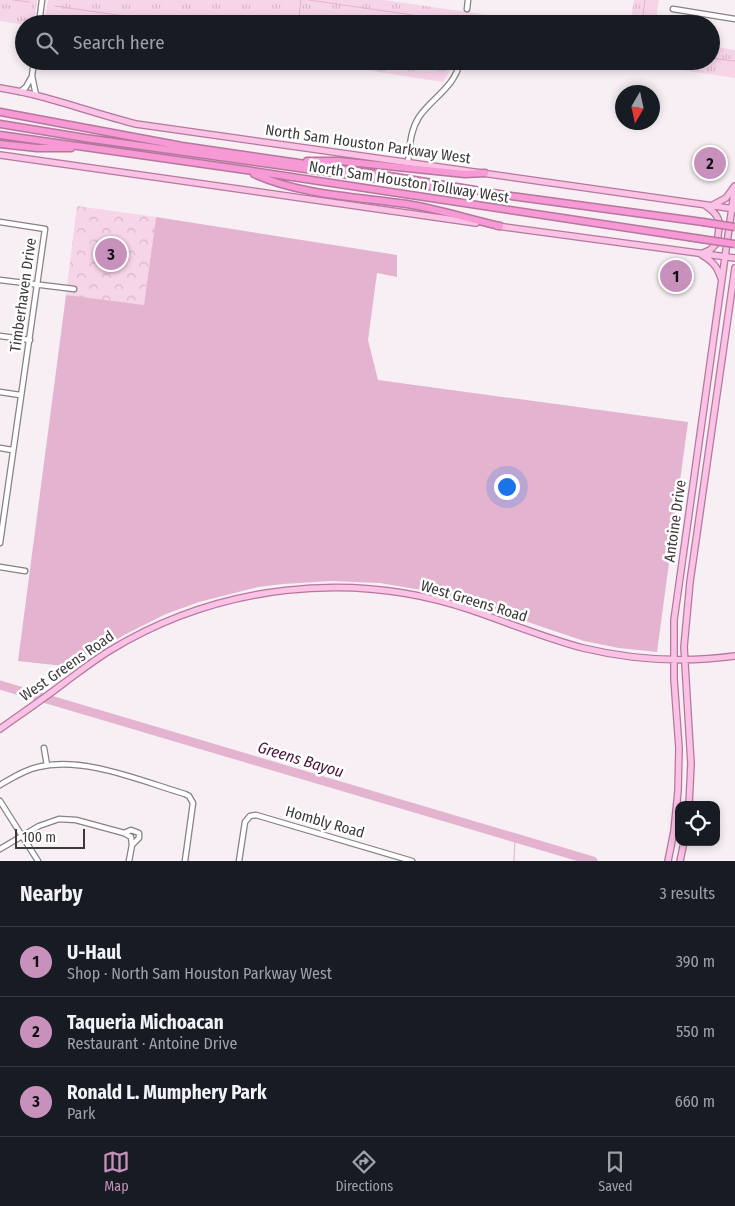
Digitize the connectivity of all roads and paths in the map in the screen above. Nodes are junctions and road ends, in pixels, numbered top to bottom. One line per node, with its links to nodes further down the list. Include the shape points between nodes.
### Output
1 (42, 0): 5 (street)
2 (468, 0): 3 (street)
3 (467, 8)
4 (673, 10): 6 (street)
5 (40, 15)
6 (707, 15)
7 (720, 17): 8 (street)
8 (735, 19)
9 (33, 70): 11 (street)
10 (456, 70): 22 (street, via 450,83 412,130)
11 (32, 76): 13 (street); 14 (street)
12 (0, 88): 13 (main road, North Sam Houston Parkway West)
13 (20, 92): 14 (main road, North Sam Houston Parkway West)
14 (36, 95): 22 (main road, North Sam Houston Parkway West, via 136,124)
15 (0, 112): 21 (highway, North Sam Houston Tollway West, via 176,145)
16 (0, 124): 26 (highway, North Sam Houston Tollway West, via 396,183)
17 (0, 135): 19 (highway, North Sam Houston Tollway West)
18 (0, 144): 19 (highway, North Sam Houston Tollway West, via 63,149)
19 (80, 147): 23 (highway, North Sam Houston Tollway West)
20 (0, 155): 30 (main road)
21 (282, 160): 24 (highway, via 339,161 465,174); 26 (highway, North Sam Houston Tollway West)
22 (408, 162): 24 (main road, North Sam Houston Parkway West)
23 (246, 170): 30 (highway, via 272,182 329,194 410,204); 32 (highway, North Sam Houston Tollway West, bridge)
24 (485, 173): 27 (main road, North Sam Houston Parkway West)
25 (735, 186): 27 (main road, via 726,198); 28 (main road, Antoine Drive)
26 (511, 196): 31 (highway, North Sam Houston Tollway West, bridge)
27 (708, 205): 28 (main road, North Sam Houston Parkway West); 33 (main road, via 720,222 717,244)
28 (733, 209): 34 (main road, Antoine Drive)
29 (0, 222): 40 (street, Timberhaven Drive, via 45,229)
30 (500, 226): 33 (main road)
31 (735, 227)
32 (735, 244)
33 (701, 254): 34 (main road); 38 (main road, via 715,265)
34 (725, 257): 35 (main road); 38 (main road, Antoine Drive)
35 (735, 258)
36 (735, 268): 39 (main road, Antoine Drive)
37 (0, 280): 40 (street)
38 (722, 280): 44 (main road, Antoine Drive)
39 (734, 283): 45 (main road, Antoine Drive)
40 (37, 285): 41 (street); 43 (street, Timberhaven Drive)
41 (74, 289)
42 (0, 336): 43 (street)
43 (30, 340): 47 (street, Timberhaven Drive)
44 (713, 344): 45 (main road); 48 (main road, Antoine Drive)
45 (724, 346): 49 (main road, Antoine Drive)
46 (0, 392): 47 (street)
47 (20, 395): 51 (street, Timberhaven Drive)
48 (701, 423): 49 (main road); 52 (main road, Antoine Drive)
49 (712, 425): 53 (main road, Antoine Drive)
50 (0, 448): 51 (street)
51 (12, 450): 54 (street, Timberhaven Drive)
52 (690, 501): 53 (main road); 57 (main road, Antoine Drive)
53 (701, 502): 58 (main road, Antoine Drive)
54 (0, 543)
55 (0, 568): 56 (street)
56 (25, 571)
57 (679, 580): 58 (main road); 60 (main road, Antoine Drive)
58 (690, 582): 61 (main road, Antoine Drive)
59 (735, 656): 61 (main road, West Greens Road)
60 (673, 660): 61 (main road, West Greens Road); 62 (main road, West Greens Road, via 618,655 582,647 426,597 367,589 307,588 248,596 183,615 147,630 82,668); 65 (main road, Antoine Drive)
61 (685, 661): 63 (main road, Antoine Drive)
62 (0, 729)
63 (690, 747): 65 (main road); 70 (main road, Antoine Drive)
64 (44, 748): 66 (street)
65 (679, 748): 69 (main road, Antoine Drive)
66 (46, 765): 67 (street); 79 (street, via 89,766 189,796 192,803)
67 (0, 785)
68 (0, 800): 73 (street)
69 (678, 801)
70 (689, 801)
71 (124, 833): 73 (street, via 67,819 45,823); 74 (street, via 131,837); 74 (street, via 131,830 140,833)
72 (675, 835): 82 (main road, Antoine Drive)
73 (22, 836): 76 (street); 77 (street)
74 (132, 844): 78 (street)
75 (683, 846): 83 (main road)
76 (0, 849)
77 (38, 861)
78 (129, 861)
79 (185, 861)
80 (239, 861): 81 (street, Hombly Road, via 245,822 256,815)
81 (412, 861)
82 (668, 861)
83 (680, 861)

